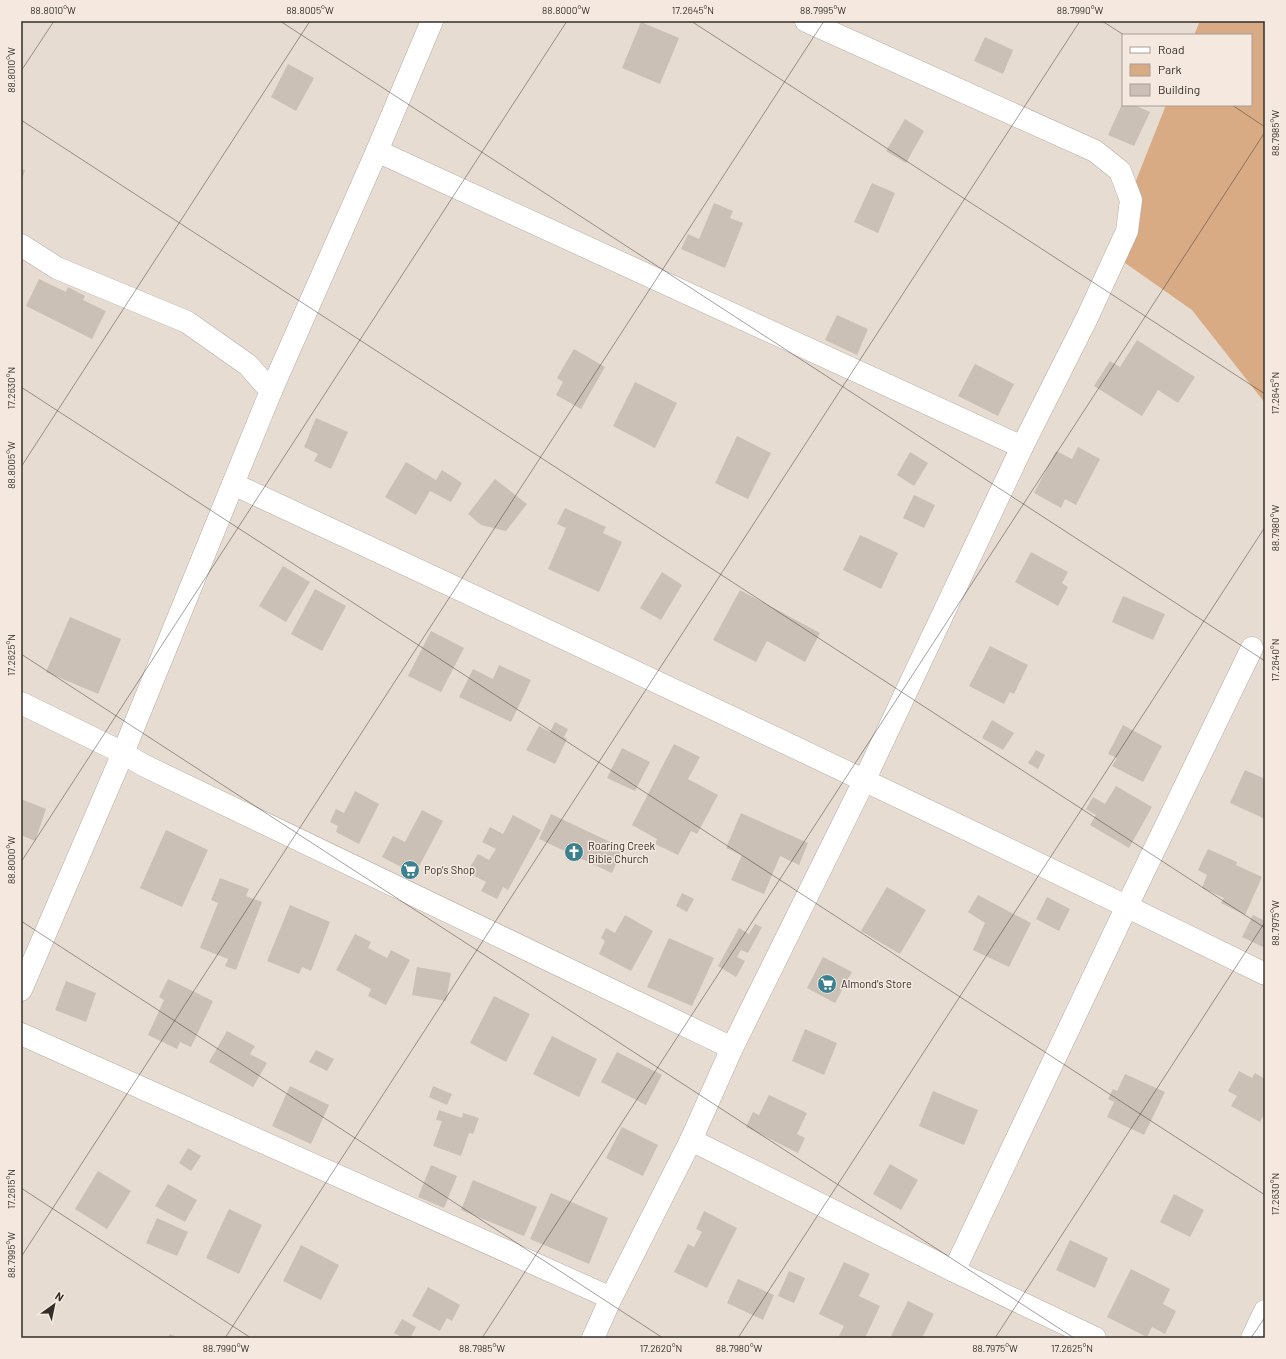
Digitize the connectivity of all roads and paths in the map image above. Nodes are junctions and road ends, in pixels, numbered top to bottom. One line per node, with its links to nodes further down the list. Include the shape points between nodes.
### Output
1 (432, 21): 3 (street)
2 (806, 21): 6 (street, via 1095,151 1120,171 1131,200 1127,231)
3 (377, 150): 5 (street); 6 (street)
4 (21, 245): 5 (street, via 57,268 187,322 248,365)
5 (271, 391): 7 (street)
6 (1022, 447): 11 (street)
7 (233, 484): 10 (street); 11 (street)
8 (1252, 648): 12 (street)
9 (21, 703): 10 (street)
10 (122, 753): 14 (street); 16 (street)
11 (864, 780): 12 (street); 16 (street)
12 (1127, 906): 13 (street); 18 (street)
13 (1265, 974)
14 (21, 990)
15 (21, 1034): 19 (street)
16 (732, 1048): 17 (street)
17 (692, 1140): 18 (street); 19 (street)
18 (954, 1271): 22 (street)
19 (612, 1298): 21 (street)
20 (1265, 1311): 23 (street)
21 (594, 1338)
22 (1095, 1338)
23 (1252, 1338)

